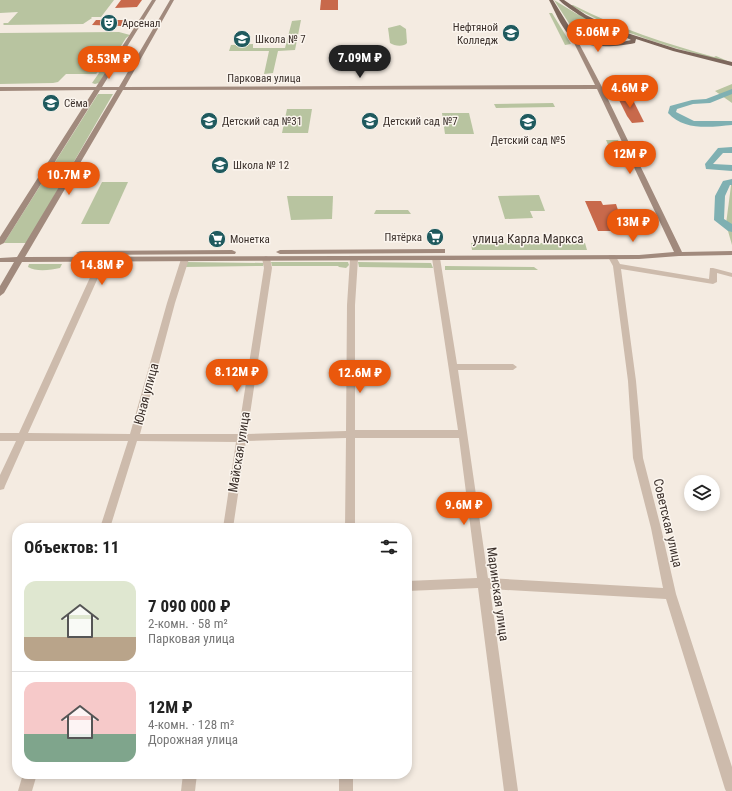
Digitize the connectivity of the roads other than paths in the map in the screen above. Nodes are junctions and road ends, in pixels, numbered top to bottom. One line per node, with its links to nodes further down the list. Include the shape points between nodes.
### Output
1 (154, 0): 14 (main road)
2 (172, 0): 15 (main road)
3 (551, 0): 6 (main road)
4 (561, 0): 5 (main road, via 584,16)
5 (618, 31): 6 (main road, via 591,26 576,29); 8 (main road, via 634,40); 10 (main road)
6 (572, 34): 7 (main road, via 593,43); 9 (main road)
7 (611, 44): 8 (main road); 9 (main road)
8 (618, 44): 10 (main road)
9 (579, 48): 12 (main road)
10 (675, 50): 11 (main road)
11 (732, 64)
12 (599, 87): 15 (main road, Парковая улица); 19 (main road)
13 (0, 89): 14 (main road, Парковая улица)
14 (97, 89): 15 (main road, Парковая улица); 16 (main road)
15 (120, 89): 21 (main road)
16 (0, 243)
17 (732, 253): 19 (main road)
18 (0, 254): 21 (main road, улица Карла Маркса)
19 (676, 254): 20 (main road, улица Карла Маркса, via 589,252); 28 (main road, улица Карла Маркса)
20 (399, 255): 21 (main road, улица Карла Маркса); 23 (main road, улица Карла Маркса); 25 (main road, улица Карла Маркса)
21 (21, 257): 26 (main road, улица Карла Маркса); 27 (main road, улица Карла Маркса); 30 (main road)
22 (266, 258): 24 (main road, улица Карла Маркса); 25 (main road, улица Карла Маркса); 38 (street, Майская улица, via 268,268)
23 (436, 258): 28 (main road, улица Карла Маркса); 31 (street, Маринская улица)
24 (185, 259): 27 (main road, улица Карла Маркса); 37 (street, Юная улица)
25 (354, 259): 33 (street)
26 (0, 260)
27 (102, 260): 36 (street)
28 (614, 262): 29 (street, via 713,282 713,270); 45 (street, Советская улица, via 632,381 638,458)
29 (732, 275)
30 (0, 293)
31 (453, 367): 32 (street); 34 (street, Маринская улица)
32 (512, 367)
33 (350, 434): 34 (street); 38 (street); 42 (street)
34 (463, 434): 43 (street, Маринская улица)
35 (0, 437): 36 (street)
36 (22, 437): 37 (street); 39 (street)
37 (134, 437): 38 (street); 40 (street, Юная улица)
38 (241, 438): 41 (street, Майская улица)
39 (0, 486)
40 (107, 523)
41 (229, 523)
42 (350, 523)
43 (482, 583): 44 (street); 45 (street); 53 (street, Маринская улица)
44 (412, 586)
45 (670, 594): 49 (street, Советская улица)
46 (29, 779): 50 (street)
47 (189, 779): 51 (street)
48 (346, 779): 52 (street)
49 (732, 789)
50 (25, 791)
51 (188, 791)
52 (346, 791)
53 (511, 791)

